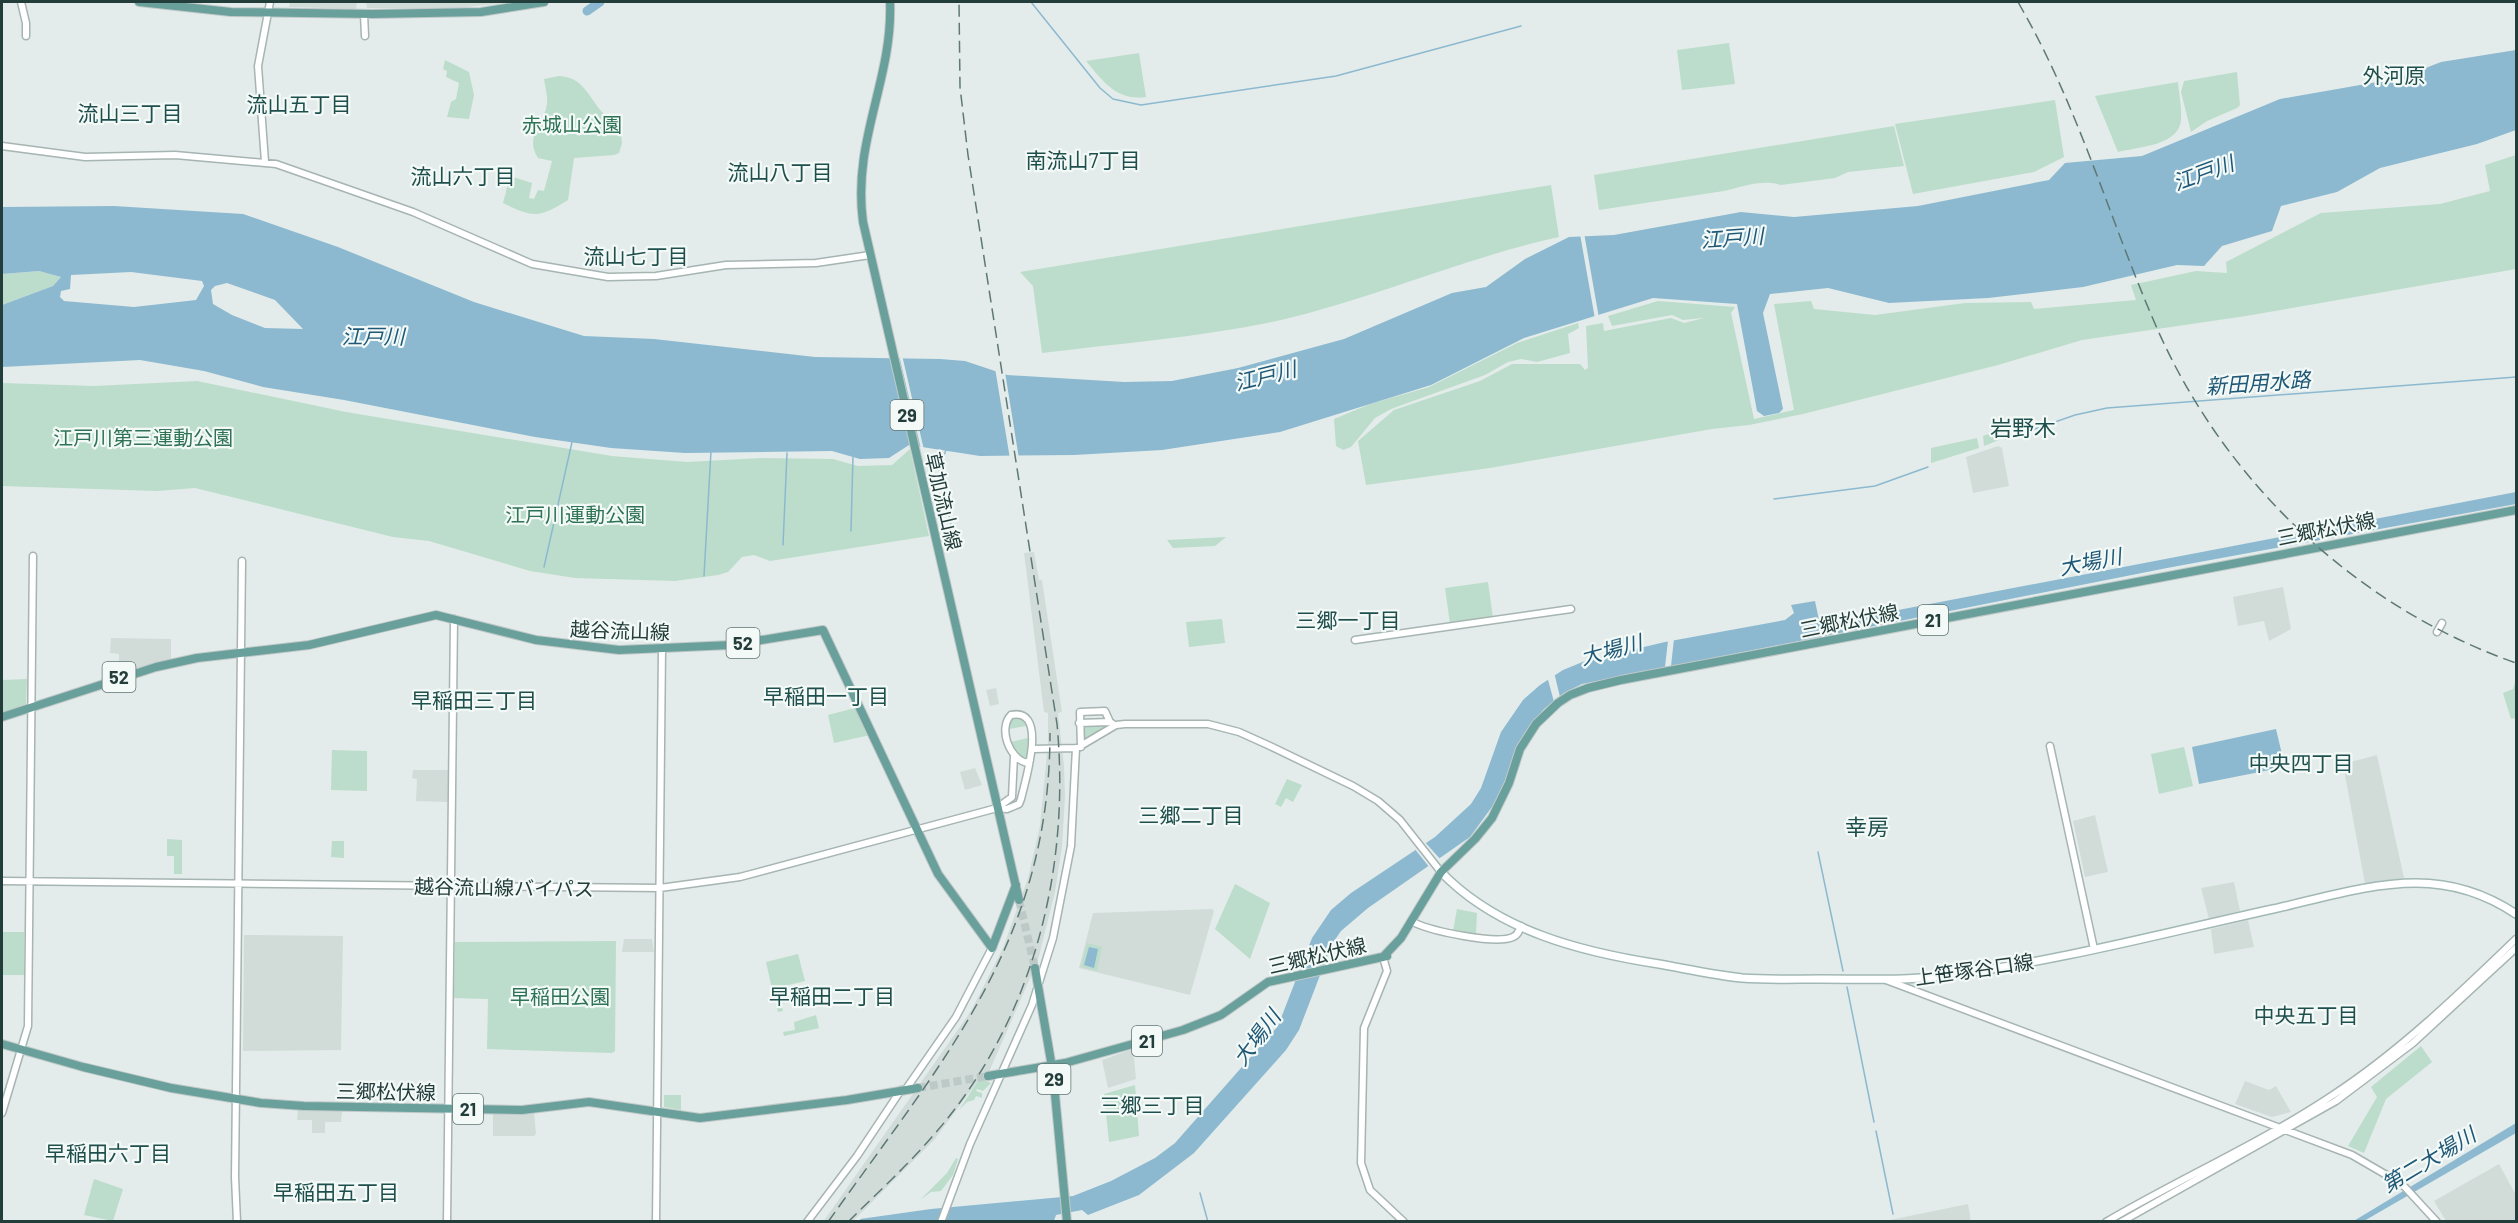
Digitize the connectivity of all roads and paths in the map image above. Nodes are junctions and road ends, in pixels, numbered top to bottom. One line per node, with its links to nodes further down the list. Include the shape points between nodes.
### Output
1 (21, 2): 8 (street)
2 (139, 2): 6 (main road, via 214,11)
3 (270, 2): 6 (street)
4 (544, 2): 7 (main road, via 471,13)
5 (890, 2): 12 (main road, 草加流山線 / 29, via 887,52 860,175 861,210)
6 (268, 12): 7 (main road); 11 (street, via 258,66)
7 (364, 14): 9 (street)
8 (26, 36)
9 (365, 36)
10 (2, 146): 11 (street, via 85,157 175,155)
11 (265, 162): 12 (street, via 376,198 532,264 598,276 635,278 726,265)
12 (870, 258): 32 (main road, 草加流山線 / 29)
13 (2517, 510): 34 (main road, 三郷松伏線 / 21, via 1588,688 1558,703 1536,724 1520,749 1492,818)
14 (33, 556): 23 (street)
15 (242, 561): 22 (street)
16 (1571, 609): 20 (street)
17 (454, 619): 21 (main road, 越谷流山線 / 52, via 557,644 619,650); 22 (main road, 越谷流山線 / 52, via 436,615 309,645); 39 (street)
18 (2442, 623): 19 (street)
19 (2437, 632)
20 (1355, 640)
21 (662, 649): 33 (main road, 越谷流山線 / 52, via 731,645 823,630); 40 (street)
22 (241, 654): 23 (main road, 越谷流山線 / 52, via 156,666); 37 (street)
23 (32, 706): 24 (main road, 越谷流山線 / 52); 36 (street)
24 (2, 717)
25 (1078, 723): 26 (street); 26 (street, via 1083,711 1105,711); 28 (street)
26 (1113, 723): 28 (street); 34 (street, via 1197,723 1239,732 1365,793 1391,812)
27 (2050, 746): 49 (street)
28 (1078, 748): 29 (street); 53 (street, via 1067,877)
29 (1032, 749): 30 (street, via 1026,717 1011,715 1006,723); 31 (street)
30 (1014, 756): 31 (street, via 1025,763); 32 (street, via 1012,797)
31 (1030, 759): 32 (street, 越谷流山線バイパス, via 1019,804)
32 (997, 808): 33 (street, 越谷流山線バイパス); 38 (main road, 草加流山線 / 29)
33 (916, 830): 40 (street, 越谷流山線バイパス, via 740,877); 47 (main road, 越谷流山線 / 52, via 944,885)
34 (1441, 872): 41 (main road, 三郷松伏線 / 21); 45 (main road, 上笹塚谷口線, via 1476,902)
35 (2, 881): 36 (street, 越谷流山線バイパス)
36 (30, 881): 37 (street, 越谷流山線バイパス); 55 (street, via 28,1026)
37 (238, 884): 39 (street, 越谷流山線バイパス); 61 (street)
38 (1016, 885): 42 (main road, 草加流山線 / 29); 47 (main road)
39 (451, 886): 40 (street, 越谷流山線バイパス); 62 (street)
40 (660, 888): 63 (street)
41 (1430, 889): 44 (main road, 三郷松伏線 / 21); 50 (main road, 三郷松伏線 / 21, via 1401,938)
42 (1019, 900)
43 (2517, 914): 49 (main road, 上笹塚谷口線, via 2486,897 2460,889 2402,884)
44 (1415, 923): 45 (street, via 1448,933 1508,939); 50 (main road, 三郷松伏線 / 21, via 1398,949)
45 (1521, 926): 52 (main road, 上笹塚谷口線, via 1595,953 1733,976 1768,980)
46 (2517, 939): 65 (street, via 2388,1056)
47 (993, 948): 60 (street, via 961,1009)
48 (2517, 948): 66 (street, via 2392,1060)
49 (2094, 949): 52 (main road, 上笹塚谷口線, via 1979,971)
50 (1383, 957): 56 (main road, 三郷松伏線 / 21, via 1262,985 1205,1023); 73 (street, via 1387,971 1365,1028 1361,1163 1370,1190)
51 (1035, 968): 53 (main road, 29)
52 (1885, 980): 65 (street)
53 (1038, 985): 56 (main road, 29); 57 (street)
54 (2, 1044): 55 (main road, 三郷松伏線 / 21)
55 (21, 1050): 61 (main road, 三郷松伏線 / 21, via 123,1078); 64 (street)
56 (1052, 1065): 57 (main road, 三郷松伏線 / 21); 67 (main road, 29)
57 (1001, 1074): 58 (main road, 三郷松伏線 / 21); 72 (street)
58 (988, 1076)
59 (918, 1088): 60 (main road, 三郷松伏線 / 21)
60 (903, 1089): 63 (main road, 三郷松伏線 / 21, via 700,1118); 71 (street)
61 (236, 1100): 62 (main road, 三郷松伏線 / 21, via 304,1106); 68 (street)
62 (448, 1109): 63 (main road, 三郷松伏線 / 21, via 522,1110 589,1102); 69 (street)
63 (657, 1111): 70 (street)
64 (2, 1113)
65 (2280, 1128): 66 (street); 74 (street)
66 (2289, 1130): 75 (street); 76 (street, via 2363,1160 2402,1184)
67 (1067, 1220)
68 (237, 1221)
69 (447, 1221)
70 (656, 1221)
71 (807, 1221)
72 (941, 1221)
73 (1404, 1221)
74 (2106, 1221)
75 (2121, 1221)
76 (2437, 1221)

